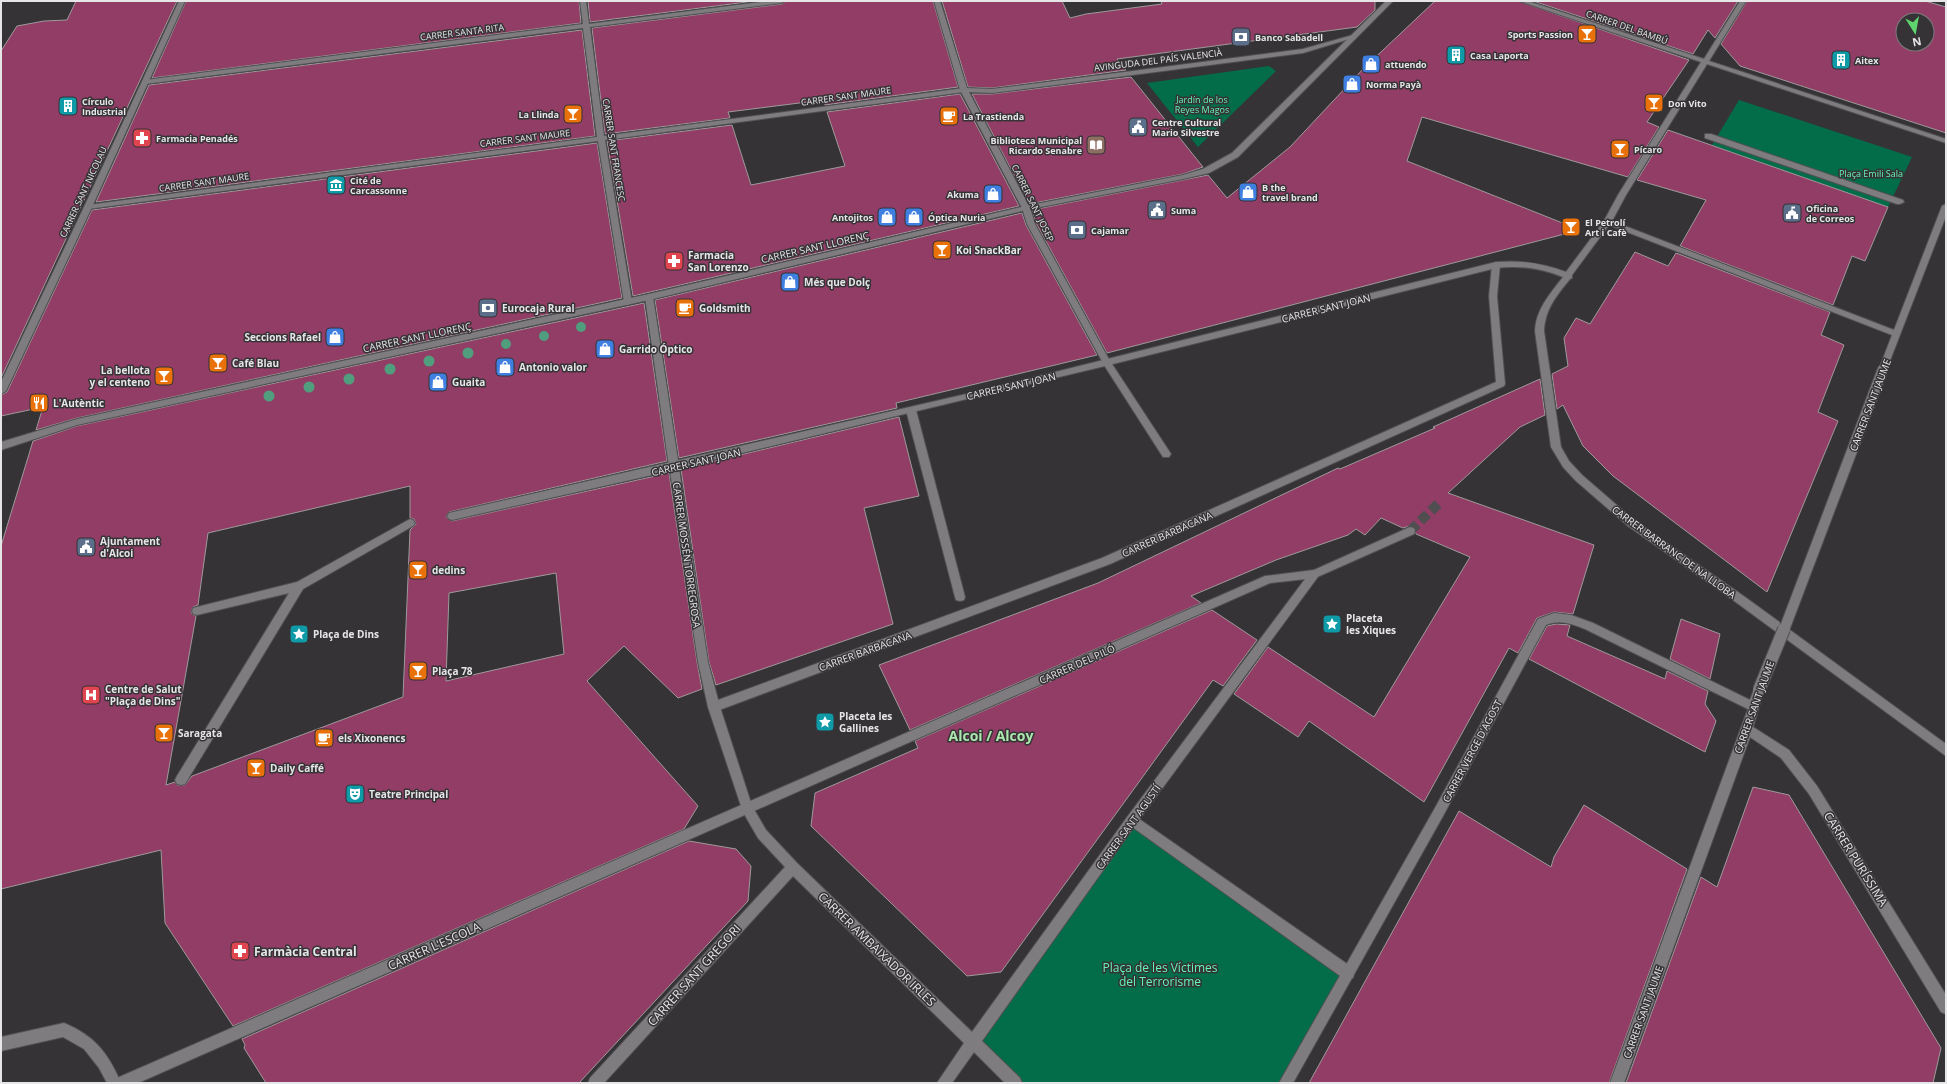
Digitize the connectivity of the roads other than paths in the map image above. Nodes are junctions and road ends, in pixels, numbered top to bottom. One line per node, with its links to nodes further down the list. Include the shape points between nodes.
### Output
1 (182, 1): 11 (street, CARRER SANT NICOLAU)
2 (583, 1): 8 (street, CARRER SANT FRANCESC)
3 (782, 1): 8 (street, CARRER SANTA RITA)
4 (937, 1): 12 (street, CARRER SANT JOSEP)
5 (1390, 1): 9 (street, AVINGUDA DEL PAÍS VALENCIÀ)
6 (1522, 1): 10 (street, CARRER DEL BAMBÚ)
7 (1743, 1): 10 (street)
8 (587, 25): 11 (street, CARRER SANTA RITA); 14 (street, CARRER SANT FRANCESC)
9 (1353, 37): 12 (street, AVINGUDA DEL PAÍS VALENCIÀ, via 1303,51 992,91); 19 (street, AVINGUDA DEL PAÍS VALENCIÀ, via 1246,145 1223,162 1183,177)
10 (1704, 62): 15 (street); 20 (street)
11 (145, 82): 18 (street, CARRER SANT NICOLAU)
12 (964, 90): 14 (street, CARRER SANT MAURE); 19 (street, CARRER SANT JOSEP)
13 (1708, 136): 16 (street)
14 (601, 138): 18 (street, CARRER SANT MAURE); 24 (street, CARRER SANT FRANCESC)
15 (1946, 141)
16 (1900, 202)
17 (1946, 206): 25 (street)
18 (88, 207): 27 (street, CARRER SANT NICOLAU)
19 (1026, 208): 23 (street, CARRER SANT LLORENÇ); 26 (street, CARRER SANT JOSEP, via 1031,224)
20 (1607, 222): 22 (street, CARRER BARRANC DE NA LLOBA); 25 (street)
21 (1496, 265): 22 (street, CARRER SANT JOAN, via 1520,262 1539,265); 26 (street, CARRER SANT JOAN); 39 (street, CARRER BARBACANA, via 1493,296 1502,384 1106,561)
22 (1569, 276): 42 (street, CARRER BARRANC DE NA LLOBA, via 1546,304 1538,325 1556,447 1566,464 1597,496 1631,523)
23 (649, 297): 24 (street, CARRER SANT LLORENÇ); 31 (street, CARRER MOSSÉN TORREGROSA)
24 (628, 302): 29 (street, CARRER SANT LLORENÇ, via 77,422)
25 (1897, 334): 40 (street, CARRER SANT JAUME, bridge)
26 (1107, 363): 28 (street, CARRER SANT JOAN); 30 (street, CARRER SANT JOSEP)
27 (1, 391)
28 (911, 410): 31 (street, CARRER SANT JOAN); 37 (street)
29 (1, 446)
30 (1166, 454)
31 (674, 467): 32 (street, CARRER SANT JOAN); 39 (street, CARRER MOSSÉN TORREGROSA, via 703,662)
32 (452, 516)
33 (410, 523): 36 (street)
34 (1410, 531): 35 (street, CARRER DEL PILÓ)
35 (1315, 574): 44 (street, CARRER DEL PILÓ, via 1269,579); 45 (street, CARRER SANT AGUSTÍ)
36 (299, 586): 38 (street); 43 (street)
37 (960, 597)
38 (196, 611)
39 (714, 707): 44 (street, CARRER MOSSÉN TORREGROSA)
40 (1754, 707): 41 (street, CARRER SANT JAUME); 47 (street, CARRER VERGE D'AGOST, via 1590,626 1563,617 1550,616 1542,622)
41 (1747, 729): 48 (street, CARRER PURÍSSIMA, via 1785,754 1813,790); 57 (street, CARRER SANT JAUME)
42 (1946, 750)
43 (181, 780)
44 (746, 808): 46 (street, CARRER AMBAIXADOR IRLES, via 762,834); 52 (street, CARRER L'ESCOLA)
45 (1132, 820): 47 (street); 49 (street, CARRER SANT AGUSTÍ)
46 (793, 867): 49 (street, CARRER AMBAIXADOR IRLES); 53 (street, CARRER SANT GREGORI)
47 (1348, 973): 56 (street, CARRER VERGE D'AGOST)
48 (1946, 1007)
49 (974, 1042): 54 (street, CARRER SANT AGUSTÍ); 55 (street, CARRER AMBAIXADOR IRLES)
50 (1, 1044): 51 (street, via 64,1030 89,1044 104,1063)
51 (114, 1083)
52 (122, 1083)
53 (595, 1083)
54 (944, 1083)
55 (1015, 1083)
56 (1286, 1083)
57 (1617, 1083)

